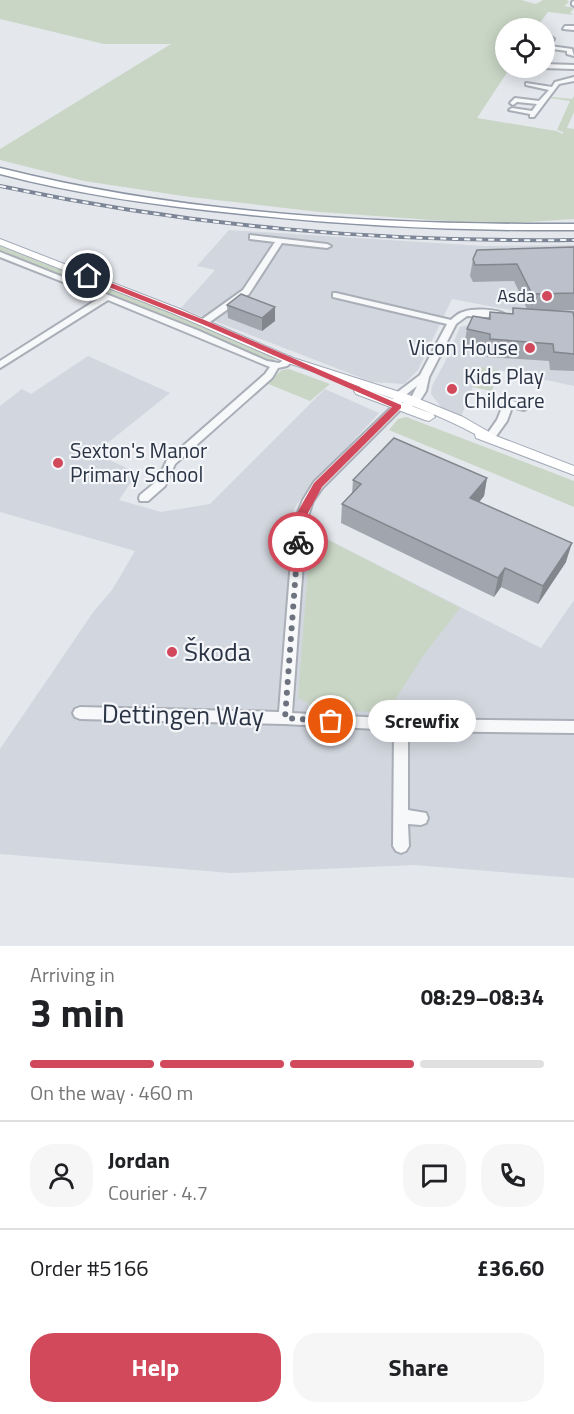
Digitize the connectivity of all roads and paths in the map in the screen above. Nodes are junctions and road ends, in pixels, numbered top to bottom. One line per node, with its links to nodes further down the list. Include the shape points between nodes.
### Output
1 (565, 28): 2 (street)
2 (574, 28)
3 (555, 49): 4 (street)
4 (573, 50)
5 (555, 66): 6 (street)
6 (574, 67)
7 (574, 79): 9 (street, via 561,80)
8 (528, 84): 9 (street)
9 (554, 89): 10 (street)
10 (539, 103): 10 (street, via 533,114 513,106 515,100)
11 (0, 171): 13 (highway, via 121,196 258,213 451,227)
12 (0, 178): 14 (highway, via 105,200 262,221 450,233)
13 (574, 227)
14 (574, 233)
15 (253, 237): 16 (street)
16 (280, 240): 18 (street); 23 (street, via 246,292)
17 (0, 242): 23 (main road)
18 (327, 246)
19 (0, 254): 21 (street)
20 (336, 295): 24 (street)
21 (107, 297): 26 (street); 27 (street)
22 (513, 316): 24 (street, via 465,314)
23 (204, 322): 25 (main road)
24 (452, 323): 28 (street)
25 (290, 360): 27 (street); 29 (main road)
26 (0, 365)
27 (275, 366): 34 (street, via 269,376 171,462 162,483)
28 (424, 377): 29 (street, Dettingen Way); 30 (street)
29 (398, 401): 30 (main road); 32 (main road); 36 (street, Dettingen Way, via 318,485 302,513)
30 (414, 402): 32 (main road)
31 (524, 406): 32 (street, via 509,403)
32 (490, 437): 33 (main road)
33 (574, 471)
34 (144, 498)
35 (80, 712): 36 (street, Dettingen Way)
36 (285, 718): 37 (street, Dettingen Way)
37 (401, 725): 38 (street, Dettingen Way); 39 (street)
38 (574, 728)
39 (401, 816): 40 (street); 41 (street)
40 (421, 818)
41 (401, 846)

